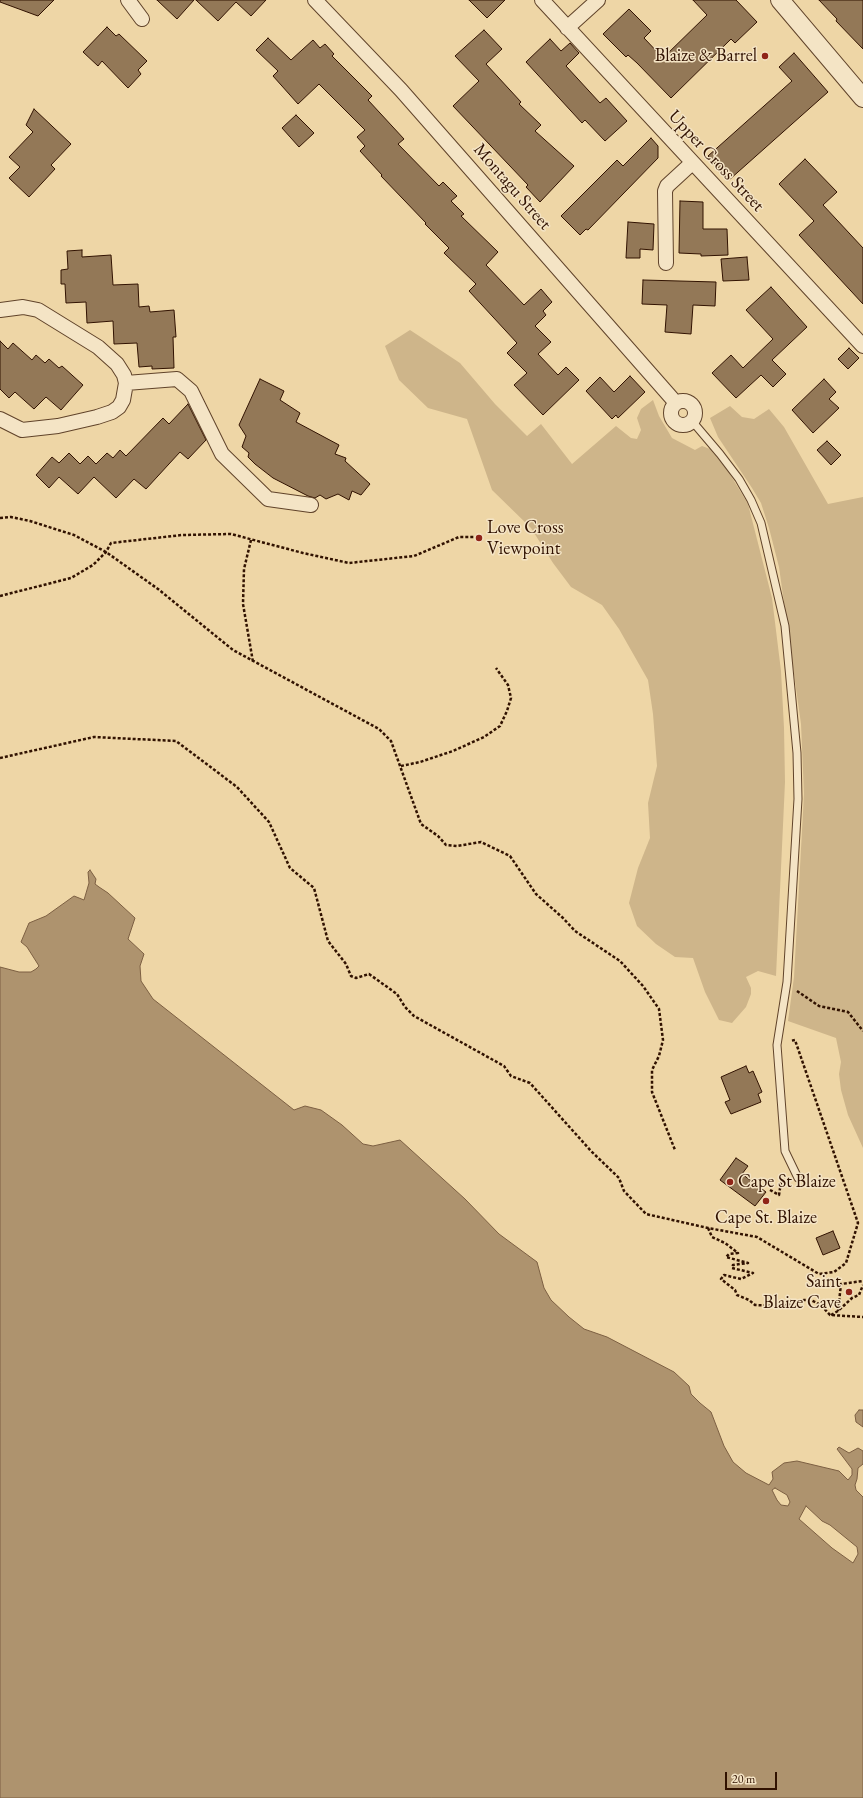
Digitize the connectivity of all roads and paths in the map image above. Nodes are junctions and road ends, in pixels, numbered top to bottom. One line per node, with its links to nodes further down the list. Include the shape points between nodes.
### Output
1 (128, 0): 6 (street)
2 (314, 0): 14 (street, Montagu Street, via 401,90)
3 (542, 0): 7 (street, Upper Cross Street)
4 (598, 0): 7 (street)
5 (780, 0): 8 (street)
6 (142, 18)
7 (567, 28): 9 (street, Upper Cross Street)
8 (863, 98)
9 (692, 163): 10 (street, via 664,191); 12 (street, Upper Cross Street)
10 (666, 263)
11 (0, 310): 13 (street, via 23,307 38,310 98,347 117,364)
12 (863, 346)
13 (126, 383): 15 (street, via 119,407 97,417 58,426 22,430); 17 (street, via 177,379 191,391 222,454 268,499)
14 (676, 403): 16 (street, via 687,402 693,407 695,414); 16 (street, via 670,411 673,422 683,426)
15 (0, 419)
16 (692, 421): 27 (lane, via 724,459 751,500 761,523 785,626 798,753 798,799)
17 (311, 505)
18 (0, 518): 21 (path, via 11,517 30,521 74,535)
19 (474, 538): 20 (path, via 459,537 414,556 349,563)
20 (251, 540): 21 (path, via 231,534 182,535 111,543); 23 (path, via 244,569 243,604)
21 (106, 552): 22 (path, via 93,565 72,578); 23 (path, via 158,589 233,650)
22 (0, 596)
23 (253, 662): 26 (path, via 379,729 391,741)
24 (496, 668): 26 (path, via 508,685 511,698 500,726 484,737 453,751)
25 (0, 758): 36 (path, via 94,737 176,741 237,787 269,822 290,868 314,888 328,941 346,964 351,976 356,978 369,974 397,994 405,1008 414,1016 504,1066 511,1076 530,1083 619,1178 624,1191 646,1214 708,1228 712,1237 738,1253 726,1257 748,1263 733,1265 732,1268 753,1273 741,1279 724,1275 721,1279 735,1290 737,1295 755,1305 783,1306 811,1300)
26 (401, 766): 29 (path, via 421,824 446,845 481,842 510,856 536,894 575,931 620,961 643,986 659,1009 663,1040 652,1070 652,1092)
27 (787, 982): 28 (path, via 819,1006 848,1012); 30 (lane, via 778,1045 785,1151)
28 (863, 1031)
29 (675, 1150)
30 (798, 1178)
31 (788, 1181): 32 (path, via 780,1182 779,1195)
32 (770, 1190)
33 (863, 1281): 35 (path, via 841,1284)
34 (863, 1285): 35 (path, via 859,1295)
35 (838, 1311): 36 (path)
36 (830, 1315): 37 (path)
37 (863, 1317)

